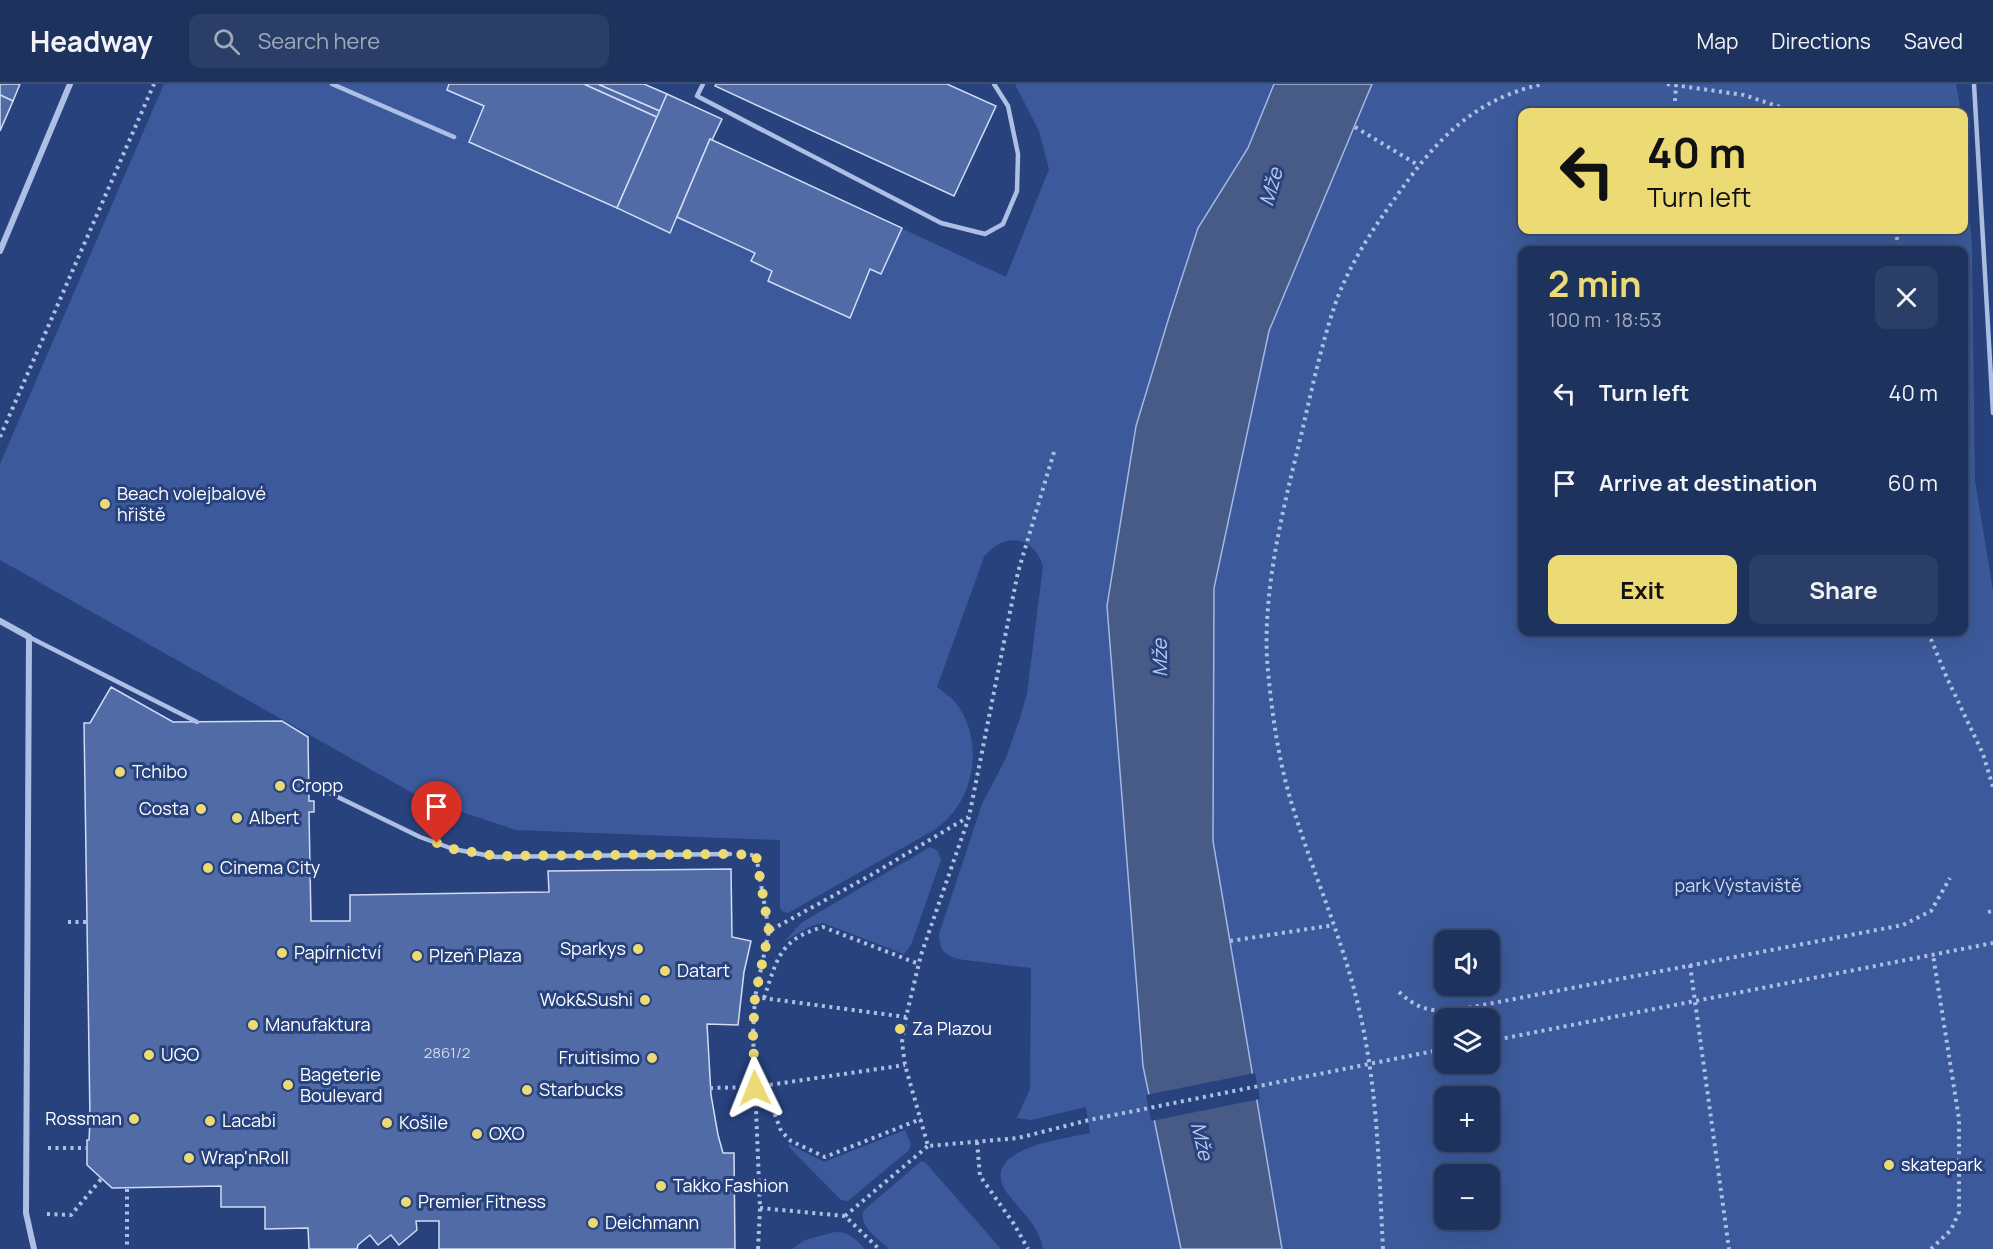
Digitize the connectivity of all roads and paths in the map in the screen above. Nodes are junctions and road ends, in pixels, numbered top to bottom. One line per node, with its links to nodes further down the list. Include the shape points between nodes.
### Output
1 (70, 84): 15 (street)
2 (154, 84): 17 (path)
3 (332, 84): 13 (lane)
4 (703, 84): 5 (lane, via 697,96 941,223 985,234 1003,224 1017,191 1018,154 1008,106)
5 (994, 84)
6 (1543, 84): 14 (path, via 1495,100 1470,114 1443,136)
7 (1667, 84): 9 (path)
8 (1974, 84): 16 (lane)
9 (1676, 85): 10 (path); 11 (path, via 1744,95)
10 (1675, 101)
11 (1783, 108)
12 (1355, 128): 14 (path)
13 (454, 137)
14 (1418, 165): 30 (path, via 1356,260 1327,328 1286,497 1268,613 1274,725 1290,798)
15 (0, 251)
16 (1993, 413)
17 (0, 437)
18 (1054, 452): 25 (path, via 1018,572)
19 (0, 621): 21 (street)
20 (1930, 636): 24 (path, via 1983,754)
21 (29, 637): 22 (lane); 52 (street)
22 (197, 722)
23 (309, 783): 26 (lane, via 453,849 496,856)
24 (1993, 787)
25 (969, 816): 31 (path); 35 (path)
26 (730, 854): 31 (path, via 756,855)
27 (1950, 878): 36 (path, via 1930,911 1903,925)
28 (68, 922): 29 (path)
29 (87, 922)
30 (1334, 925): 32 (path); 44 (path, via 1361,1017)
31 (769, 931): 38 (path)
32 (1230, 941)
33 (1993, 943): 34 (path)
34 (1933, 955): 40 (path); 66 (path, via 1959,1119 1959,1212 1951,1230)
35 (919, 964): 39 (path, via 823,927 787,944 778,956); 41 (path)
36 (1690, 965): 37 (path, via 1451,1011 1429,1011); 40 (path)
37 (1399, 992)
38 (755, 997): 39 (path); 48 (path)
39 (764, 998): 41 (path)
40 (1695, 1001): 42 (path); 65 (path)
41 (906, 1017): 45 (path, via 902,1042)
42 (1500, 1039)
43 (1434, 1051): 44 (path)
44 (1369, 1064): 50 (path, via 1018,1138); 64 (path, via 1378,1135)
45 (905, 1065): 46 (path); 49 (path)
46 (764, 1086): 48 (path); 49 (path, via 781,1131 791,1141 825,1157)
47 (710, 1088): 48 (path)
48 (755, 1088): 56 (path)
49 (921, 1119): 51 (path)
50 (977, 1142): 51 (path); 63 (path, via 980,1176)
51 (928, 1146): 58 (path)
52 (26, 1148): 53 (path); 57 (street)
53 (87, 1148)
54 (102, 1178): 57 (path, via 71,1215)
55 (127, 1189): 60 (path)
56 (760, 1208): 58 (path); 61 (path)
57 (26, 1213): 59 (street)
58 (845, 1216): 62 (path)
59 (34, 1249)
60 (128, 1249)
61 (758, 1249)
62 (879, 1249)
63 (1028, 1249)
64 (1383, 1249)
65 (1729, 1249)
66 (1931, 1249)

